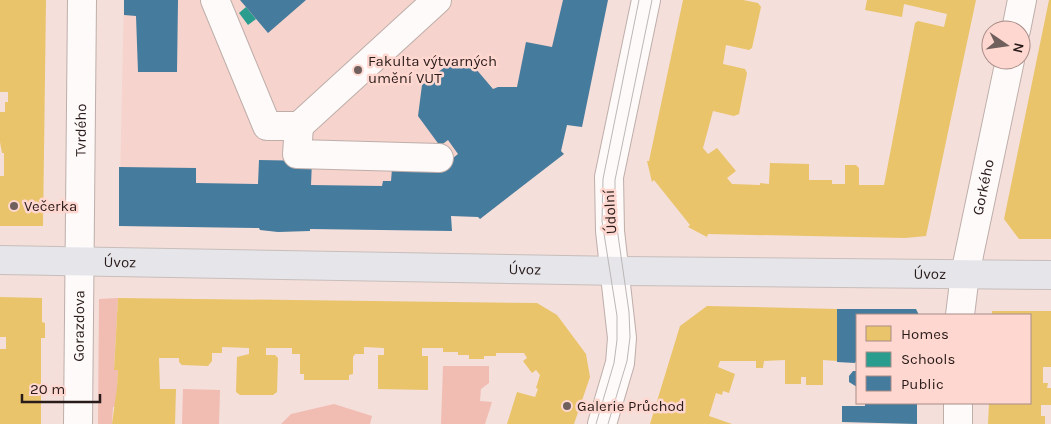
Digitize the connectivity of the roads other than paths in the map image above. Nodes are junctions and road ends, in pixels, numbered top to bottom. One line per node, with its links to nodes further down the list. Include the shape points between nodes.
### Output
1 (82, 0): 11 (street, Tvrdého)
2 (215, 0): 8 (street, via 267,126)
3 (437, 0): 8 (street)
4 (646, 0): 12 (street, Údolní, via 609,177 608,209)
5 (1022, 0): 6 (street)
6 (1018, 20)
7 (1008, 70): 13 (street, Gorkého)
8 (299, 126): 9 (street, via 297,154)
9 (439, 158)
10 (0, 260): 11 (main road, Úvoz)
11 (81, 260): 12 (main road, Úvoz); 17 (street, Gorazdova)
12 (616, 271): 13 (main road, Úvoz); 18 (street, Údolní, via 622,350)
13 (965, 274): 14 (main road, Úvoz); 15 (street, Gorkého)
14 (1051, 275)
15 (960, 314)
16 (958, 404): 19 (street)
17 (78, 424)
18 (602, 424)
19 (958, 424)

